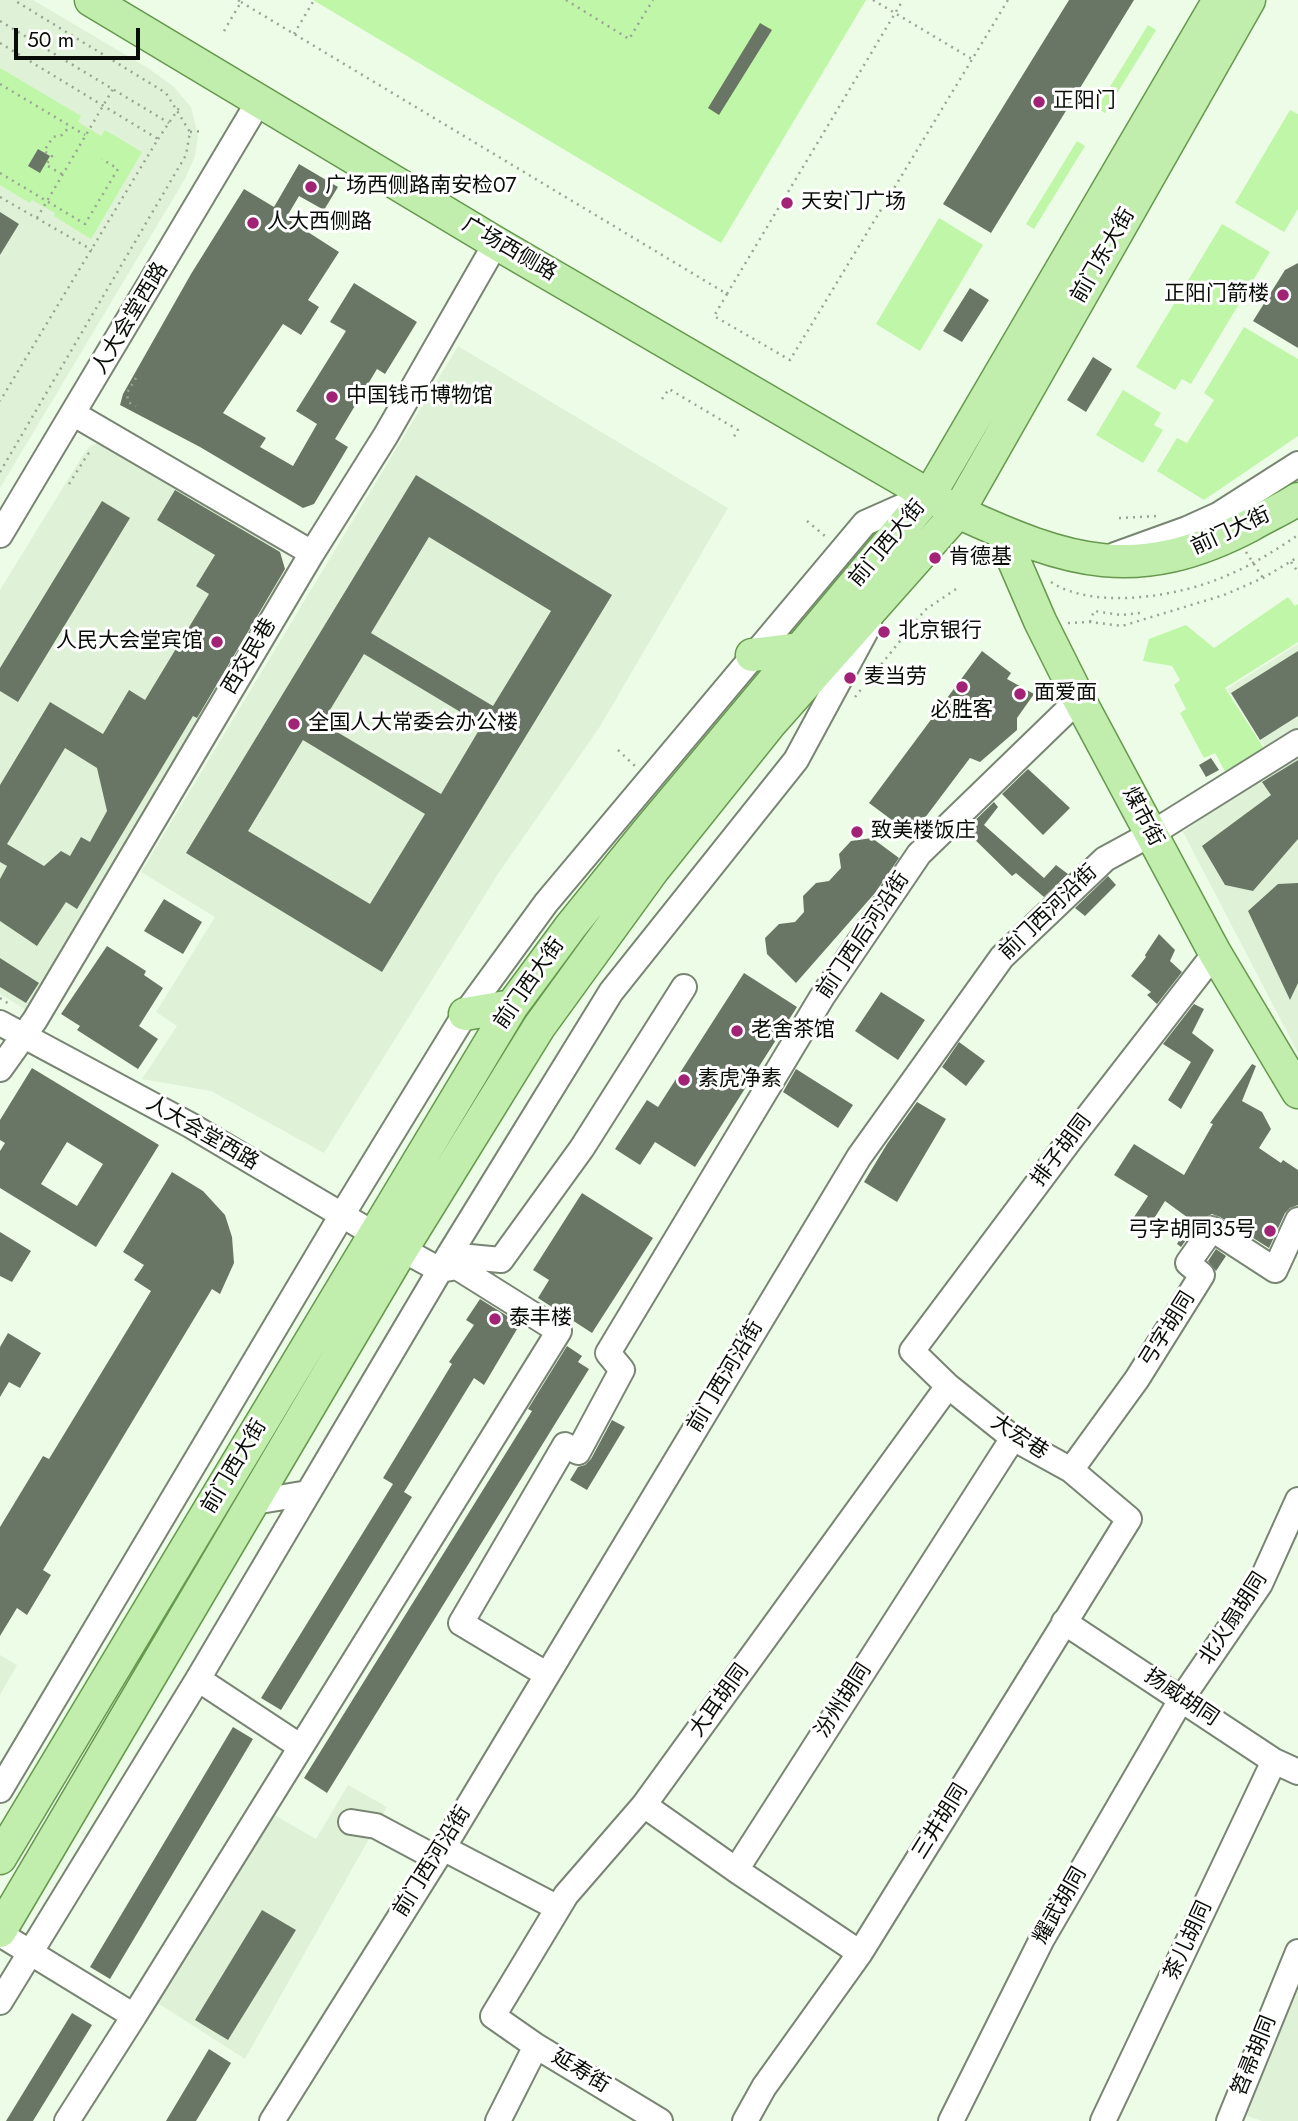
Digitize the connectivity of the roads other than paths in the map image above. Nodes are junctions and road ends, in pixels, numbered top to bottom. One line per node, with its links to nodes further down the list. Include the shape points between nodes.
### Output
1 (91, 0): 4 (main road, 广场西侧路)
2 (1219, 0): 8 (main road, 前门东大街)
3 (1250, 0): 10 (main road, 前门东大街)
4 (259, 101): 5 (main road, 广场西侧路); 6 (street, 人大会堂西路)
5 (496, 243): 8 (main road, 广场西侧路); 13 (street, 西交民巷, via 386,435)
6 (74, 414): 12 (street, 人大会堂西路); 13 (street)
7 (1298, 464): 14 (street, via 1218,515)
8 (930, 494): 10 (main road, 广场西侧路); 16 (main road, 前门西大街); 17 (street, 前门西大街, via 865,523)
9 (1296, 500): 14 (main road, 前门大街, via 1185,554 1142,561)
10 (958, 512): 11 (main road, 前门大街); 15 (main road, 前门西大街)
11 (1002, 533): 14 (main road, 前门大街, via 1050,551); 18 (main road, 煤市街)
12 (0, 535)
13 (312, 552): 26 (street, 西交民巷)
14 (1098, 561)
15 (889, 588): 32 (main road, 前门西大街, via 769,725 653,870 539,1027); 33 (street, 前门西大街, via 796,760 611,992)
16 (801, 649): 17 (main road); 23 (main road, 前门西大街, via 579,915)
17 (752, 655): 24 (street, 前门西大街, via 546,903)
18 (1079, 699): 20 (main road, 煤市街); 43 (street, 前门西后河沿街, via 919,854 822,997 608,1353 622,1370 578,1452 565,1445 461,1623)
19 (1298, 742): 20 (street, 前门西河沿街)
20 (1151, 834): 21 (main road, 煤市街); 43 (street, 前门西河沿街, via 1105,859 1002,957 859,1157)
21 (1215, 953): 28 (main road, 煤市街); 34 (street, 排子胡同)
22 (684, 987): 33 (street, via 582,1147 501,1260)
23 (512, 1006): 24 (main road); 31 (main road, 前门西大街)
24 (465, 1014): 29 (street, 前门西大街)
25 (0, 1023): 26 (street, 人大会堂西路)
26 (23, 1037): 27 (street, 西交民巷); 29 (street, 人大会堂西路, via 190,1125)
27 (0, 1069)
28 (1298, 1092)
29 (342, 1215): 31 (street, 人大会堂西路); 49 (street, 前门西大街)
30 (1298, 1220): 37 (street, 弓字胡同, via 1275,1270 1212,1229 1188,1264 1202,1275 1137,1379)
31 (374, 1234): 32 (street, 人大会堂西路); 53 (main road, 前门西大街)
32 (402, 1249): 33 (street, 人大会堂西路); 40 (main road, 前门西大街)
33 (444, 1262): 38 (street, 前门西大街); 46 (street, via 559,1331)
34 (912, 1351): 35 (street, 大宏巷)
35 (948, 1386): 36 (street, 大宏巷); 50 (street, 大耳胡同)
36 (1013, 1438): 37 (street, 大宏巷); 54 (street, 汾州胡同)
37 (1071, 1470): 41 (street, 大宏巷)
38 (308, 1493): 40 (street); 44 (street, 前门西大街)
39 (1298, 1500): 45 (street, 北火扇胡同, via 1260,1584)
40 (254, 1502): 56 (main road, 前门西大街)
41 (1129, 1519): 42 (street, 三井胡同)
42 (1065, 1622): 45 (street, 扬威胡同); 58 (street, 三井胡同)
43 (546, 1674): 52 (street, 前门西河沿街)
44 (198, 1679): 46 (street); 57 (street, 前门西大街)
45 (1182, 1698): 47 (street, 扬威胡同); 69 (street, 耀武胡同, via 1042,1938)
46 (301, 1747): 61 (street)
47 (1274, 1761): 48 (street, 扬威胡同); 70 (street, 茶儿胡同)
48 (1298, 1772)
49 (0, 1790)
50 (644, 1805): 54 (street); 55 (street, 大耳胡同)
51 (351, 1822): 52 (street, via 376,1826)
52 (440, 1853): 55 (street); 65 (street, 前门西河沿街)
53 (0, 1858)
54 (736, 1870): 58 (street)
55 (558, 1908): 62 (street, 大耳胡同)
56 (0, 1932): 57 (street)
57 (30, 1952): 60 (street, 前门西大街); 61 (street)
58 (860, 1952): 68 (street, 三井胡同)
59 (1298, 1952): 71 (street, 笤帚胡同)
60 (0, 2002)
61 (134, 2016): 64 (street)
62 (493, 2016): 63 (street, 延寿街)
63 (537, 2046): 66 (street); 67 (street, 延寿街)
64 (67, 2121)
65 (272, 2121)
66 (498, 2121)
67 (660, 2121)
68 (745, 2121)
69 (951, 2121)
70 (1103, 2121)
71 (1229, 2121)

